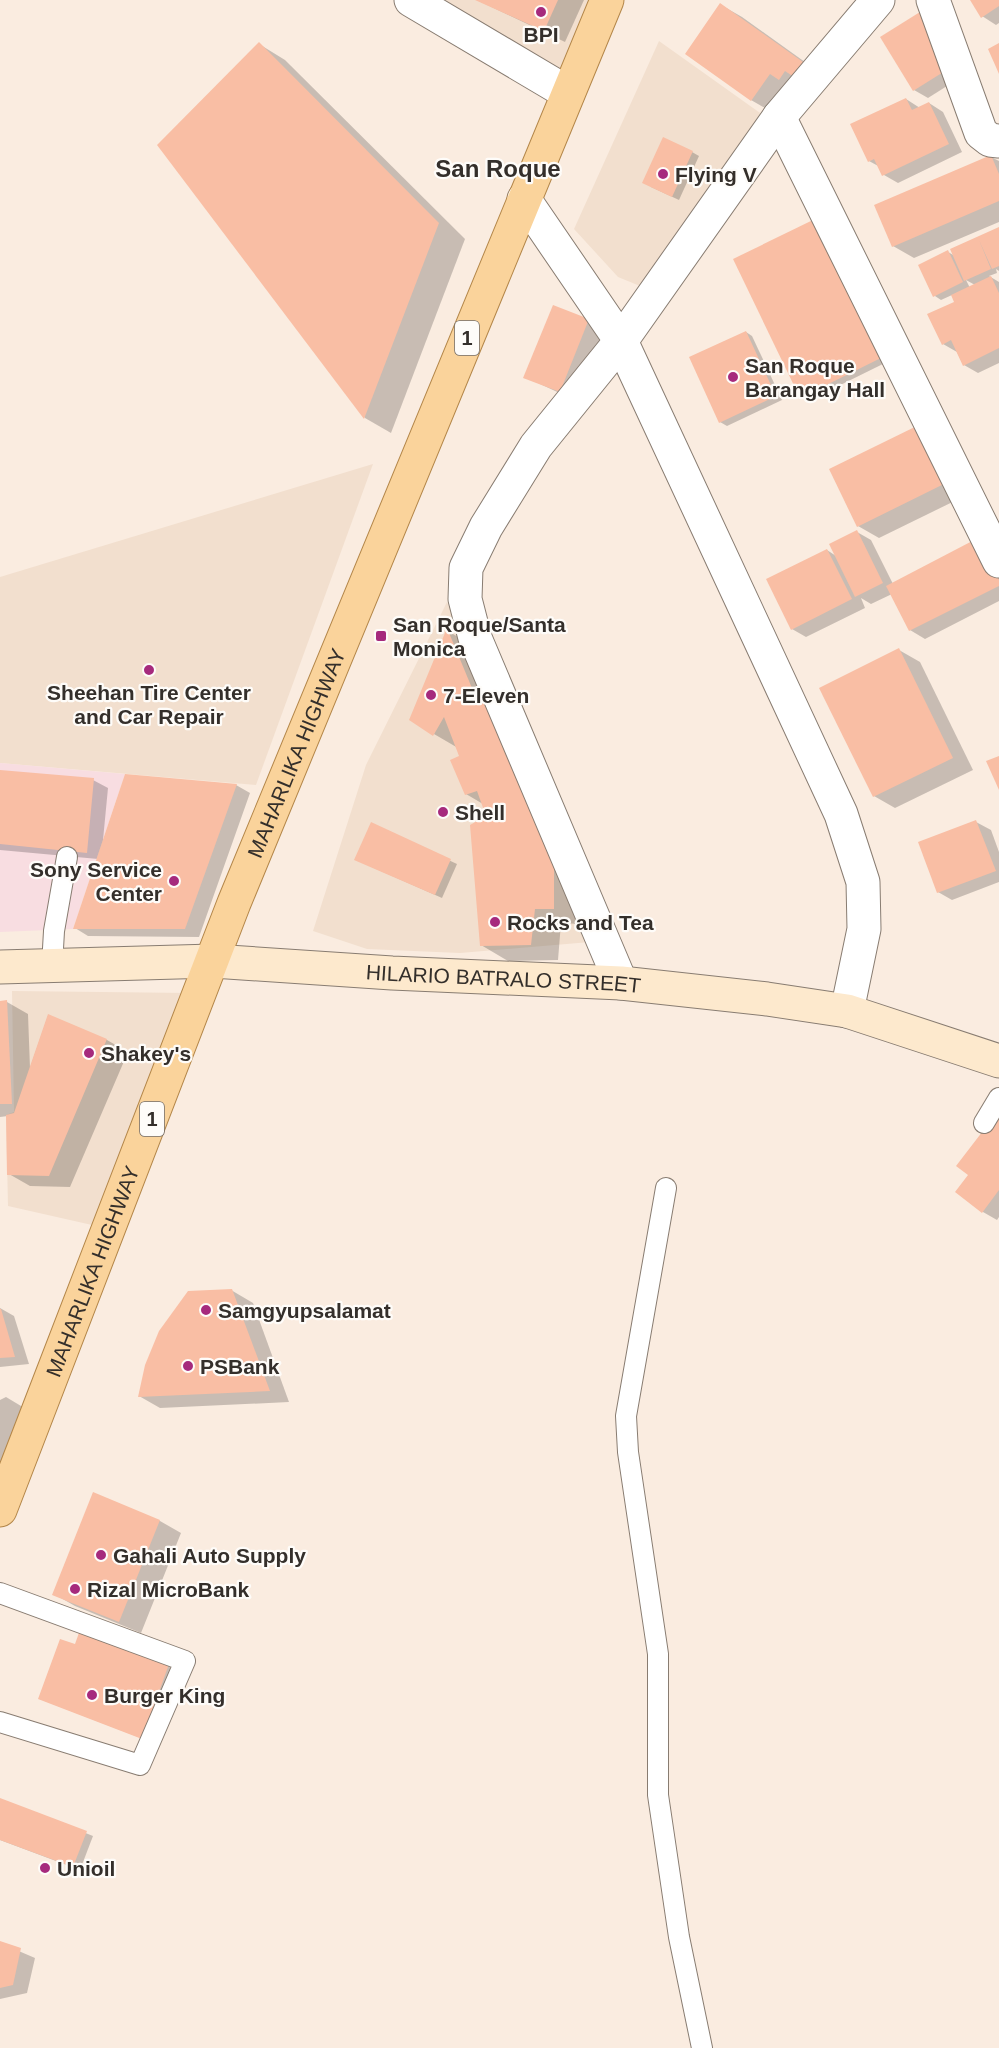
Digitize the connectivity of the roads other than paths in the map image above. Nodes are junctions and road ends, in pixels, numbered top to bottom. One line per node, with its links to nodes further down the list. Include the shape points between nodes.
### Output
1 (411, 0): 5 (street)
2 (607, 0): 5 (main road, MAHARLIKA HIGHWAY / 1)
3 (878, 0): 6 (street)
4 (933, 0): 7 (street, via 981,133)
5 (568, 93): 8 (main road, MAHARLIKA HIGHWAY / 1)
6 (779, 117): 9 (street); 10 (street)
7 (999, 141)
8 (524, 199): 9 (street); 12 (main road, MAHARLIKA HIGHWAY / 1)
9 (621, 341): 15 (street, via 536,446 486,528 466,568 465,599 475,638); 16 (street, via 841,814 863,882 864,929)
10 (999, 561)
11 (67, 857): 13 (lane)
12 (213, 961): 13 (street, HILARIO BATRALO STREET); 15 (street, HILARIO BATRALO STREET); 21 (main road, MAHARLIKA HIGHWAY / 1)
13 (52, 966): 14 (street, HILARIO BATRALO STREET)
14 (0, 967)
15 (621, 983): 16 (street, HILARIO BATRALO STREET)
16 (847, 1011): 17 (street, HILARIO BATRALO STREET)
17 (999, 1061)
18 (999, 1098): 19 (lane)
19 (984, 1123)
20 (666, 1188): 24 (lane, via 626,1416 658,1654 658,1795 679,1937)
21 (0, 1510)
22 (0, 1593): 23 (lane, via 185,1661 140,1765)
23 (0, 1722)
24 (702, 2048)

